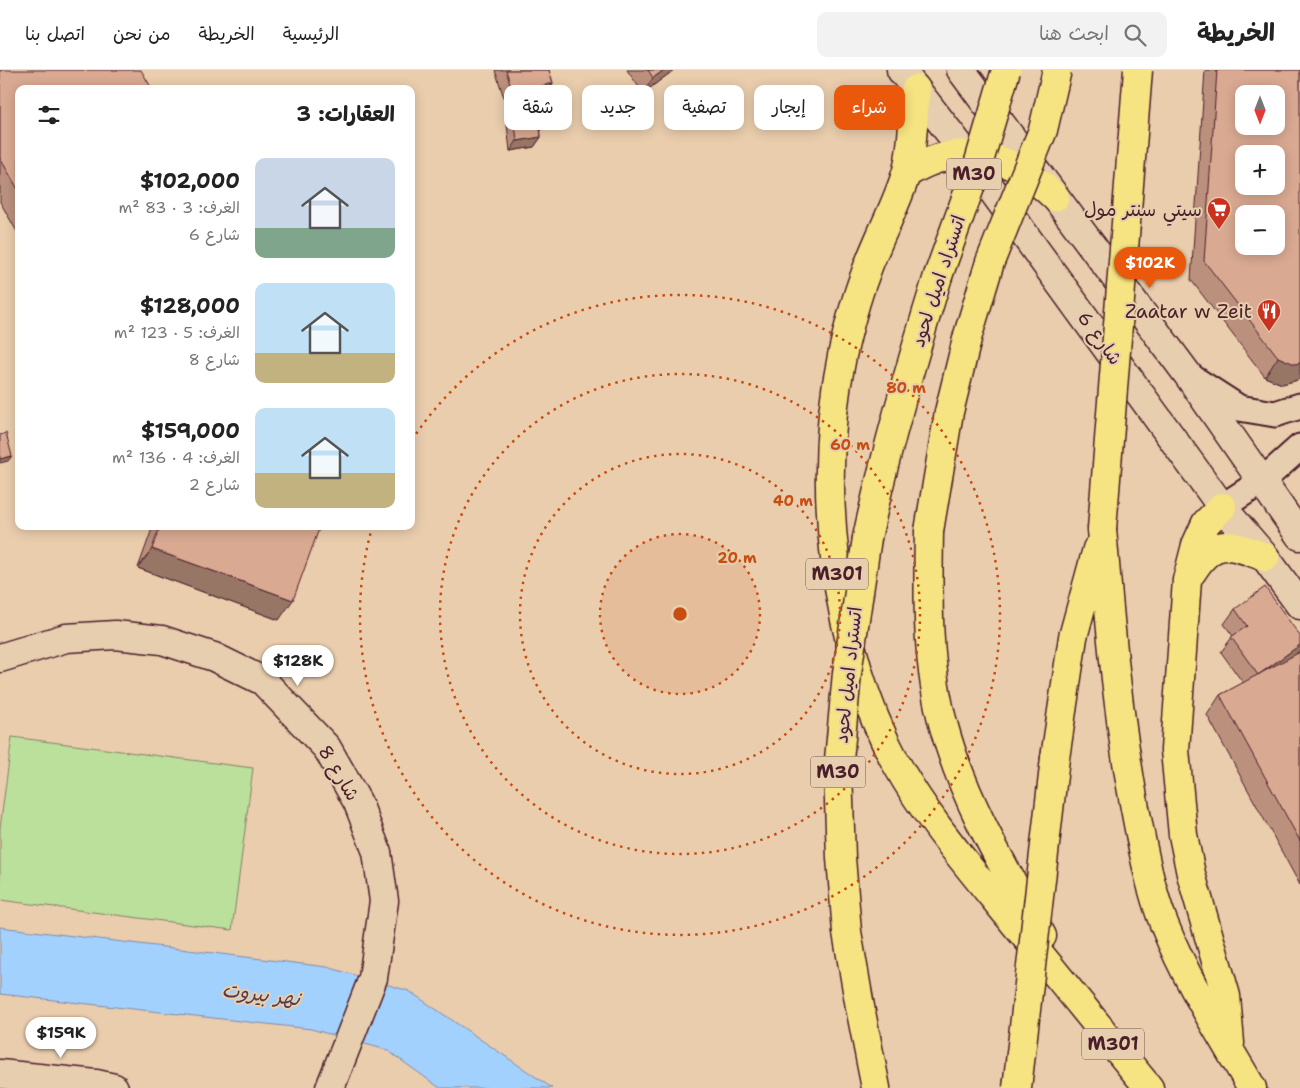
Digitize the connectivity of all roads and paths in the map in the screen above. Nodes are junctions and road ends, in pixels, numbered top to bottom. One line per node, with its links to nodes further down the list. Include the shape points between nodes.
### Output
1 (960, 70): 8 (main road)
2 (1006, 70): 25 (highway, اتستراد اميل لحود / M30, bridge, via 908,372 882,468 861,568 846,673 838,771 841,858 847,932)
3 (1057, 70): 20 (highway, M301, bridge, via 1043,130 990,262 949,412 929,531 928,604 944,726 978,815)
4 (1138, 70): 14 (highway, bridge)
5 (908, 79): 6 (main road, شارع 6); 7 (highway, M301)
6 (966, 154): 7 (highway, via 940,157); 8 (highway, via 1005,162 1038,181); 13 (main road, شارع 6)
7 (906, 174): 20 (highway, M301, via 864,276 842,355 835,400 831,499 835,564 844,613 861,680 897,764 978,879)
8 (1055, 198): 9 (main road)
9 (1188, 375): 10 (street, via 1238,408 1275,414); 12 (main road)
10 (1300, 406)
11 (1300, 447): 12 (street)
12 (1262, 481): 13 (street); 15 (main road)
13 (1222, 507): 16 (main road, شارع 6); 17 (highway, via 1206,523 1196,544)
14 (1102, 529): 21 (highway, via 1114,669 1141,840 1164,924 1182,965); 26 (highway, bridge, via 1073,637 1057,739)
15 (1300, 536)
16 (1265, 557): 17 (highway, via 1238,546 1216,547 1200,557); 18 (main road, شارع 6)
17 (1187, 580): 21 (highway, via 1176,709 1176,766 1183,835 1191,874 1226,996)
18 (1300, 605)
19 (0, 658): 23 (main road, شارع 8, via 66,638 115,635 162,640 214,657 263,681 328,748 358,803 377,852 384,901 373,978)
20 (1078, 999): 27 (highway, M301)
21 (1230, 1052): 28 (highway)
22 (0, 1074): 24 (main road)
23 (332, 1083)
24 (114, 1088)
25 (876, 1088)
26 (1017, 1088)
27 (1149, 1088)
28 (1252, 1088)

